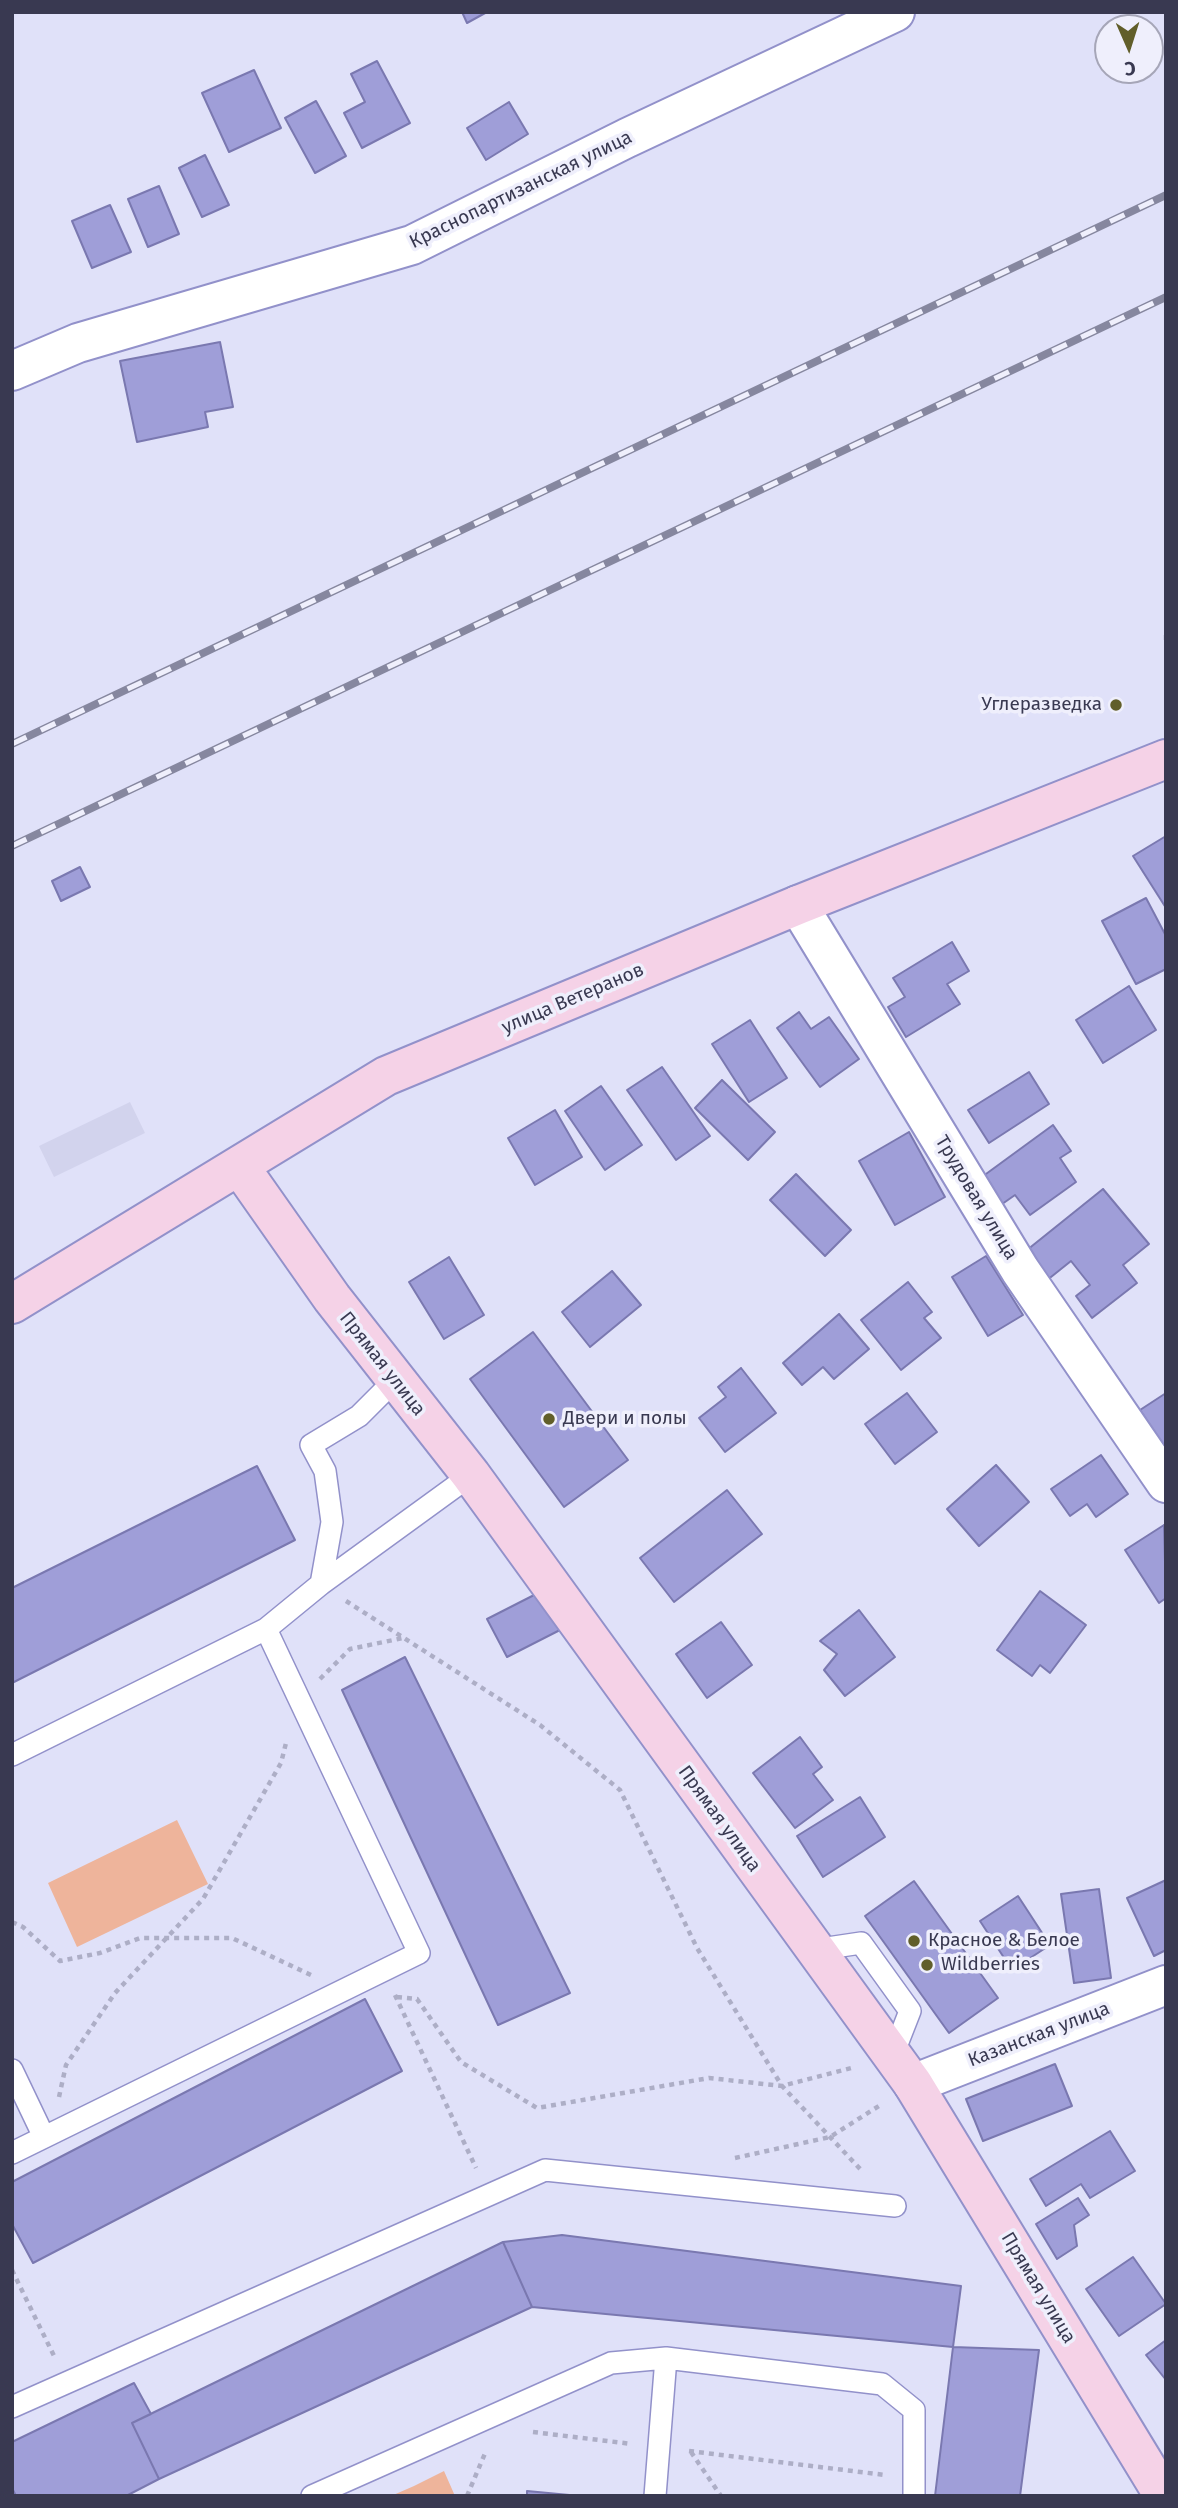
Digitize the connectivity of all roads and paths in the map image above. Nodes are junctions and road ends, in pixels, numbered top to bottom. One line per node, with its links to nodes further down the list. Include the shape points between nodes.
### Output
1 (895, 12): 2 (street, Краснопартизанская улица, via 412,245 78,343)
2 (12, 371)
3 (1166, 635): 4 (path)
4 (1166, 643)
5 (1166, 759): 6 (main road, улица Ветеранов)
6 (798, 905): 7 (main road, улица Ветеранов, via 386,1076); 11 (street, Трудовая улица, via 1020,1270)
7 (240, 1167): 8 (main road, улица Ветеранов); 9 (main road, Прямая улица)
8 (12, 1304)
9 (394, 1381): 10 (main road, Прямая улица); 12 (lane, via 359,1416 311,1445 326,1471 332,1522)
10 (471, 1475): 12 (lane); 24 (main road, Прямая улица)
11 (1166, 1483)
12 (321, 1584): 13 (lane); 14 (path)
13 (266, 1629): 15 (lane); 16 (lane)
14 (404, 1637): 15 (path, via 350,1649); 25 (path, via 540,1725 620,1790 697,1948)
15 (299, 1700): 18 (path, via 281,1763 203,1899); 19 (lane, via 419,1953)
16 (12, 1755)
17 (12, 1922): 18 (path, via 60,1961 140,1938)
18 (167, 1937): 22 (path, via 232,1938 319,1979); 26 (path, via 115,1993 66,2065)
19 (384, 1972): 21 (path); 22 (lane)
20 (1166, 1985): 24 (street, Казанская улица)
21 (396, 1997): 25 (path, via 417,1999 461,2062 537,2108 709,2078); 30 (path)
22 (330, 1999): 26 (lane)
23 (12, 2070): 26 (lane)
24 (902, 2071): 25 (path); 27 (path); 43 (main road, Прямая улица)
25 (782, 2086): 27 (path)
26 (48, 2135): 28 (lane)
27 (830, 2137): 29 (path); 31 (path)
28 (12, 2153)
29 (726, 2160)
30 (488, 2195): 31 (lane, via 545,2170); 34 (lane)
31 (895, 2206)
32 (12, 2270): 34 (path)
33 (666, 2358): 38 (lane, via 611,2363); 40 (lane); 42 (lane, via 883,2384 914,2410)
34 (67, 2384): 35 (lane)
35 (12, 2407)
36 (491, 2441): 39 (path)
37 (691, 2451): 41 (path)
38 (312, 2496)
39 (467, 2496)
40 (655, 2496)
41 (721, 2496)
42 (914, 2496)
43 (1164, 2496)

